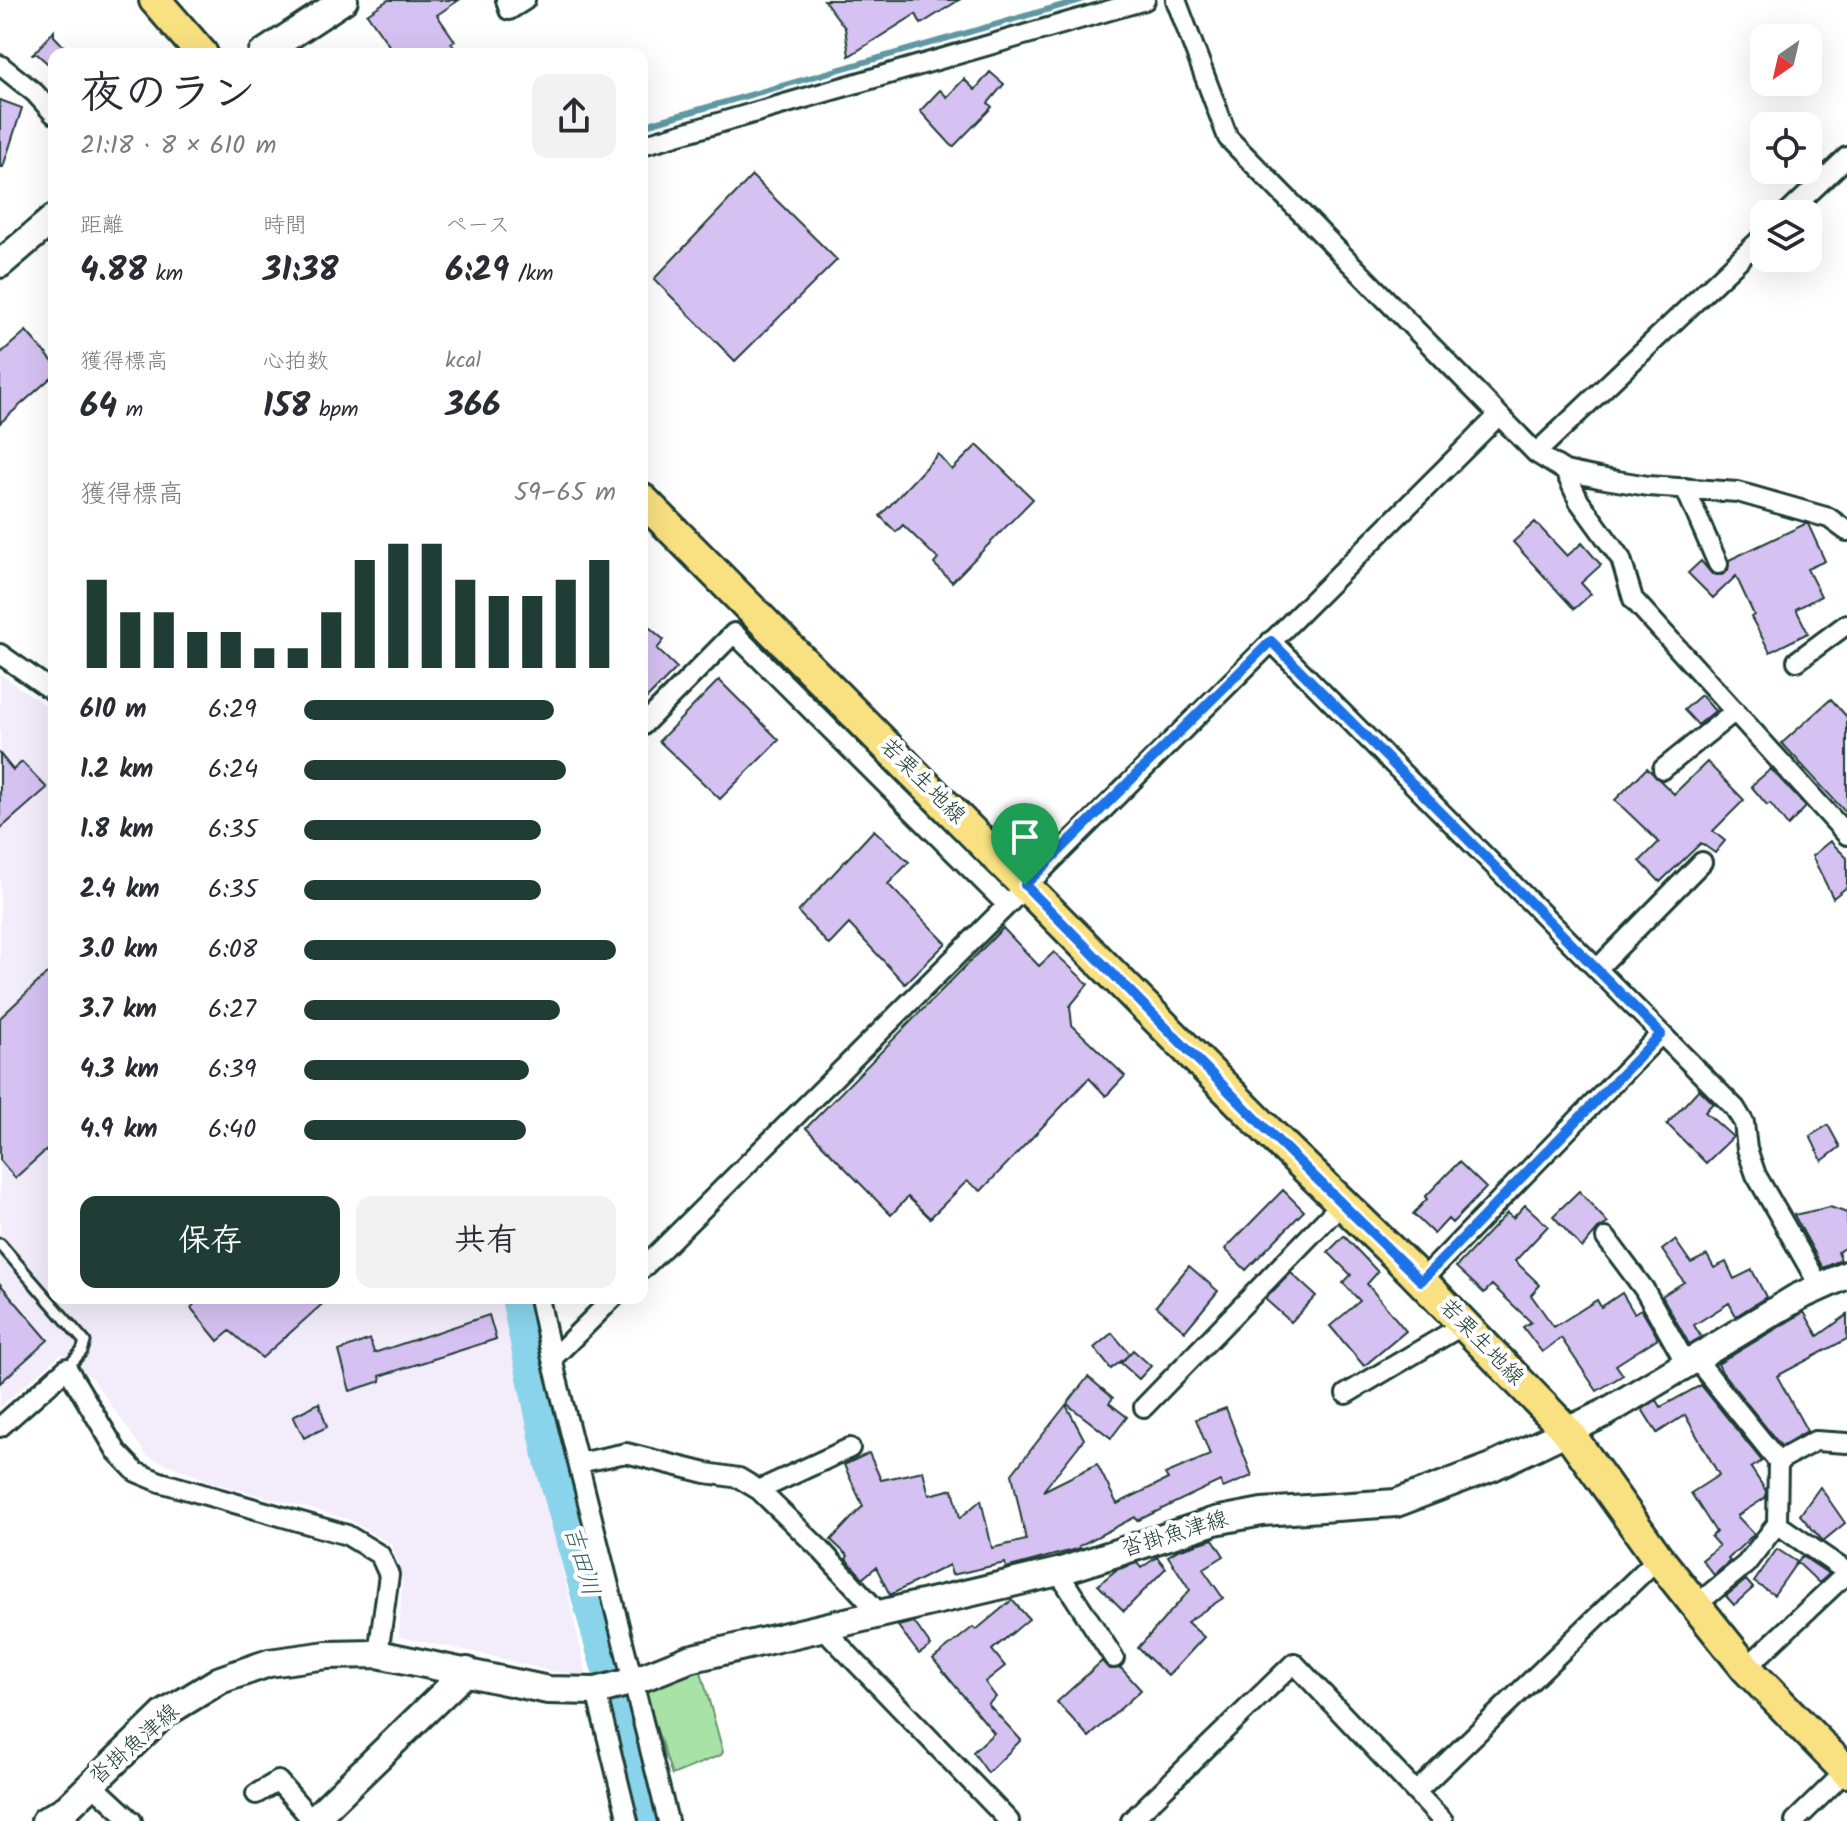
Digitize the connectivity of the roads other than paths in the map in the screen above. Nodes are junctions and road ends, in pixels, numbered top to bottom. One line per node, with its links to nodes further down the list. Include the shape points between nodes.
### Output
1 (155, 0): 7 (main road)
2 (344, 0): 8 (main road)
3 (506, 0): 4 (street, via 509,10)
4 (525, 0)
5 (1145, 0): 11 (street)
6 (1176, 0): 17 (street, via 1228,138)
7 (197, 48)
8 (271, 48)
9 (0, 65): 10 (street)
10 (48, 107)
11 (648, 143)
12 (1847, 157): 13 (street)
13 (1802, 200)
14 (48, 223): 16 (main road)
15 (1750, 249): 18 (street)
16 (0, 264)
17 (1499, 415): 18 (street); 25 (street)
18 (1536, 453): 19 (street)
19 (1565, 471): 20 (street); 29 (street, via 1579,501 1621,559 1633,599)
20 (1685, 488): 22 (street, via 1738,492 1829,518); 23 (street)
21 (648, 505): 34 (main road, 若栗生地線)
22 (1847, 531)
23 (1718, 564)
24 (1847, 624): 27 (street)
25 (1271, 641): 34 (street); 35 (street)
26 (0, 654): 28 (street)
27 (1797, 661)
28 (48, 688)
29 (1735, 711): 31 (street); 32 (street)
30 (648, 720): 34 (street, via 734,633)
31 (1663, 769)
32 (1845, 827)
33 (1702, 862): 35 (street)
34 (1015, 895): 37 (main road, 若栗生地線); 40 (street)
35 (1597, 969): 36 (street)
36 (1661, 1034): 42 (street); 43 (street, via 1735,1108 1744,1123 1756,1175)
37 (1342, 1203): 42 (main road, 若栗生地線); 53 (street)
38 (1606, 1238): 50 (street)
39 (0, 1244): 44 (lane)
40 (648, 1263)
41 (1847, 1275): 43 (main road, 沓掛魚津線)
42 (1421, 1281): 48 (main road, 若栗生地線)
43 (1819, 1285): 50 (main road, 沓掛魚津線)
44 (48, 1299)
45 (52, 1304): 51 (lane, via 85,1342)
46 (540, 1304): 49 (street)
47 (607, 1304): 49 (street)
48 (1463, 1325): 52 (street); 55 (main road, 若栗生地線)
49 (552, 1359): 59 (street)
50 (1691, 1362): 55 (main road, 沓掛魚津線); 58 (street)
51 (67, 1368): 54 (street); 68 (street, via 117,1452 136,1472 347,1535 380,1555 389,1575)
52 (1346, 1394)
53 (1144, 1407)
54 (0, 1427)
55 (1568, 1432): 62 (main road, 若栗生地線); 63 (main road, 沓掛魚津線, via 1396,1503 1262,1512 1215,1521)
56 (1847, 1443): 58 (street, via 1815,1441)
57 (850, 1448): 60 (street)
58 (1778, 1461): 61 (street)
59 (579, 1463): 60 (street, via 626,1453 739,1478); 72 (street)
60 (759, 1490): 66 (street)
61 (1777, 1524): 64 (street); 65 (street, via 1746,1564)
62 (1658, 1558): 65 (main road, 若栗生地線); 75 (street)
63 (1058, 1572): 66 (main road, 沓掛魚津線); 69 (street)
64 (1847, 1573): 70 (street)
65 (1696, 1605): 70 (main road, 若栗生地線)
66 (881, 1615): 67 (main road, 沓掛魚津線)
67 (824, 1629): 72 (main road, 沓掛魚津線, via 689,1659); 82 (street)
68 (378, 1654): 71 (main road, 沓掛魚津線); 74 (main road, 沓掛魚津線, via 269,1663 220,1680 164,1714)
69 (1114, 1658)
70 (1746, 1668): 73 (main road, 若栗生地線)
71 (467, 1671): 72 (main road, 沓掛魚津線, via 548,1690); 79 (main road)
72 (614, 1686): 80 (street); 81 (street)
73 (1847, 1772): 85 (street)
74 (91, 1783): 77 (main road, 沓掛魚津線); 78 (street)
75 (1416, 1792): 83 (street, via 1294,1663); 84 (street)
76 (256, 1794): 79 (street, via 278,1781)
77 (45, 1821)
78 (132, 1821)
79 (312, 1821)
80 (628, 1821)
81 (668, 1821)
82 (1008, 1821)
83 (1131, 1821)
84 (1443, 1821)
85 (1795, 1821)

